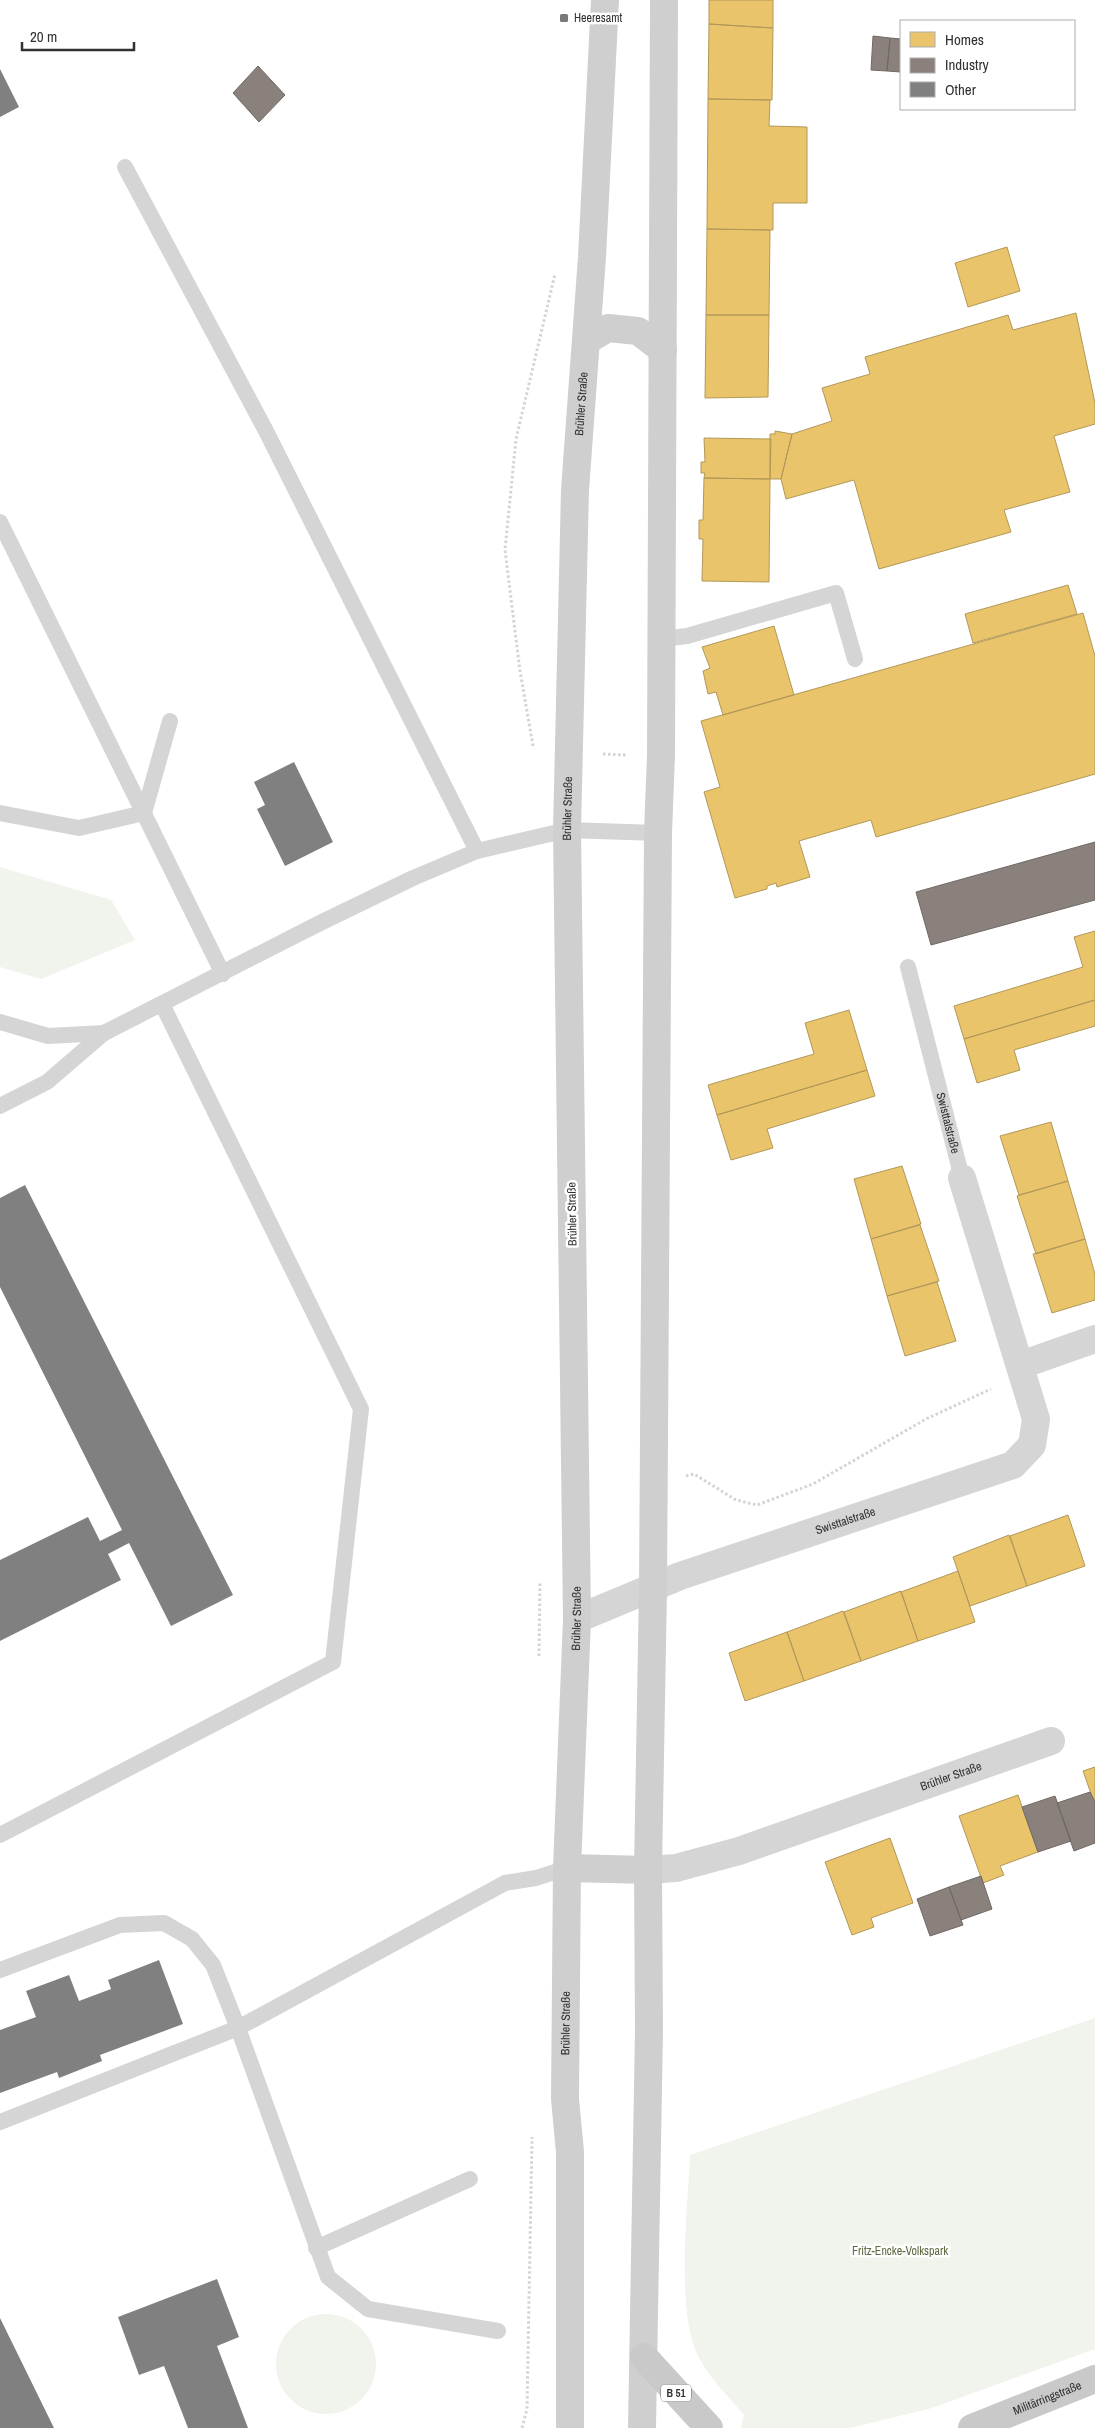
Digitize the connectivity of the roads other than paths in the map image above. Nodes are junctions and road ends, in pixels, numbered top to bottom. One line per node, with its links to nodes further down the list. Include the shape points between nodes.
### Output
1 (605, 0): 4 (main road, Brühler Straße)
2 (664, 0): 5 (main road)
3 (125, 167): 14 (lane, via 266,431)
4 (586, 341): 5 (main road, via 608,328 638,331); 12 (main road, Brühler Straße, via 575,490)
5 (662, 350): 7 (main road)
6 (0, 522): 10 (lane)
7 (662, 639): 8 (lane, via 687,636 836,593); 13 (main road)
8 (854, 659)
9 (170, 721): 10 (lane)
10 (144, 812): 11 (lane, via 79,828); 16 (lane)
11 (0, 813)
12 (566, 830): 13 (lane); 14 (lane); 25 (main road, Brühler Straße)
13 (658, 833): 24 (main road)
14 (477, 851): 16 (lane, via 413,878)
15 (908, 967): 21 (lane, Swisttalstraße)
16 (223, 974): 17 (lane)
17 (162, 1004): 19 (lane); 27 (lane, via 361,1409 332,1662)
18 (0, 1022): 19 (lane, via 48,1036)
19 (104, 1033): 20 (lane, via 47,1082)
20 (0, 1106)
21 (962, 1178): 23 (street, Swisttalstraße)
22 (1095, 1339): 23 (street)
23 (1022, 1369): 24 (street, Swisttalstraße, via 1036,1419 1032,1445 1013,1465 680,1576)
24 (654, 1588): 25 (street, Swisttalstraße); 29 (main road)
25 (577, 1619): 28 (main road, Brühler Straße)
26 (1051, 1741): 29 (street, Brühler Straße, via 739,1851 676,1868)
27 (0, 1835)
28 (567, 1868): 29 (main road); 31 (lane, via 505,1883); 38 (main road, Brühler Straße, via 565,2099 570,2152)
29 (648, 1870): 36 (main road)
30 (0, 1970): 31 (lane, via 120,1925 164,1923 192,1939 213,1965)
31 (238, 2028): 32 (lane); 34 (lane)
32 (0, 2122)
33 (470, 2179): 34 (lane)
34 (316, 2248): 35 (lane, via 328,2277 368,2309)
35 (498, 2331)
36 (644, 2358): 39 (main road); 40 (main road, B 51)
37 (1095, 2379): 41 (main road, Militärringstraße)
38 (570, 2428)
39 (642, 2428)
40 (709, 2428)
41 (972, 2428)

